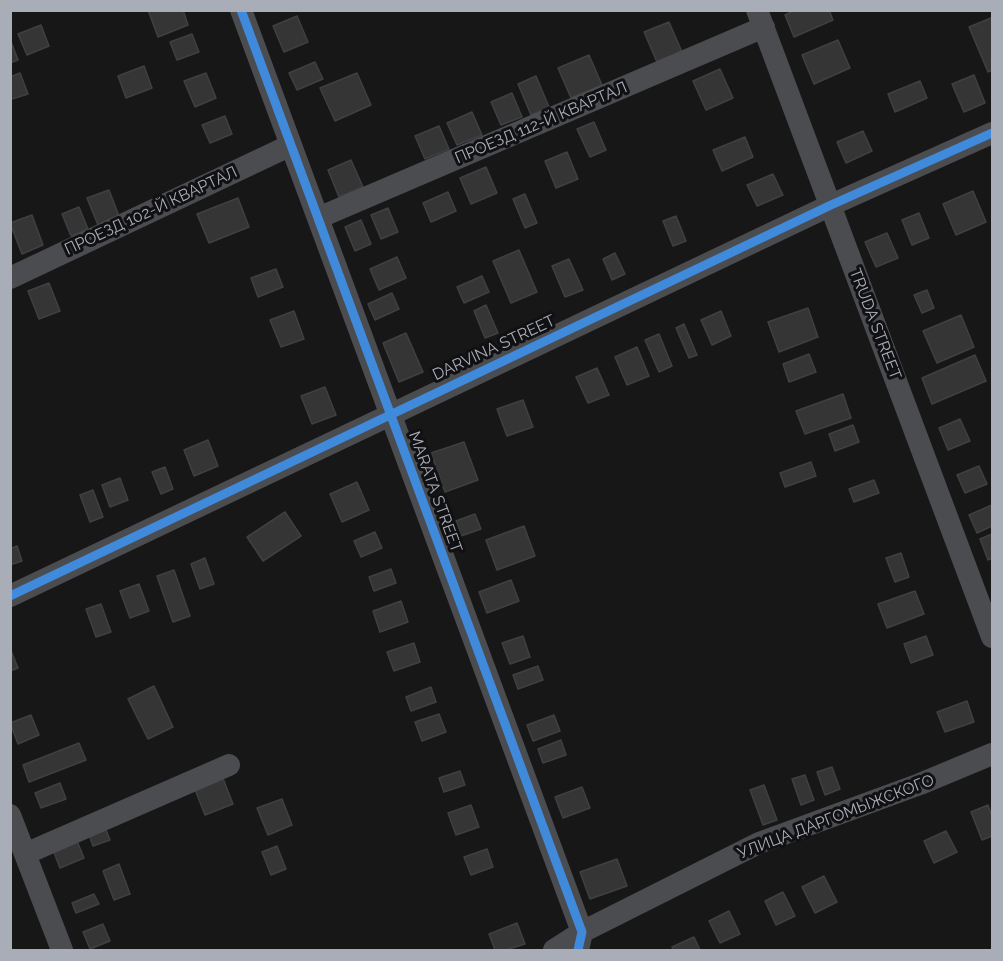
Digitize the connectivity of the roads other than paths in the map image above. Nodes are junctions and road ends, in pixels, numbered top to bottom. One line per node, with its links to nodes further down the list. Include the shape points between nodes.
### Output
1 (241, 10): 4 (street, MARATA STREET)
2 (760, 19): 5 (street, TRUDA STREET); 6 (street, ПРОЕЗД 112-Й КВАРТАЛ)
3 (993, 133): 5 (street, DARVINA STREET)
4 (291, 145): 6 (street, MARATA STREET); 7 (street, ПРОЕЗД 102-Й КВАРТАЛ)
5 (831, 205): 8 (street, DARVINA STREET); 10 (street, TRUDA STREET)
6 (318, 218): 8 (street, MARATA STREET)
7 (10, 278)
8 (390, 414): 9 (street, DARVINA STREET); 15 (street, MARATA STREET)
9 (10, 596)
10 (993, 637)
11 (993, 754): 15 (street, УЛИЦА ДАРГОМЫЖСКОГО, via 759,843)
12 (229, 765): 14 (street)
13 (10, 815): 14 (street)
14 (25, 854): 16 (street)
15 (580, 941): 17 (street, УЛИЦА ДАРГОМЫЖСКОГО)
16 (62, 951)
17 (554, 951)

